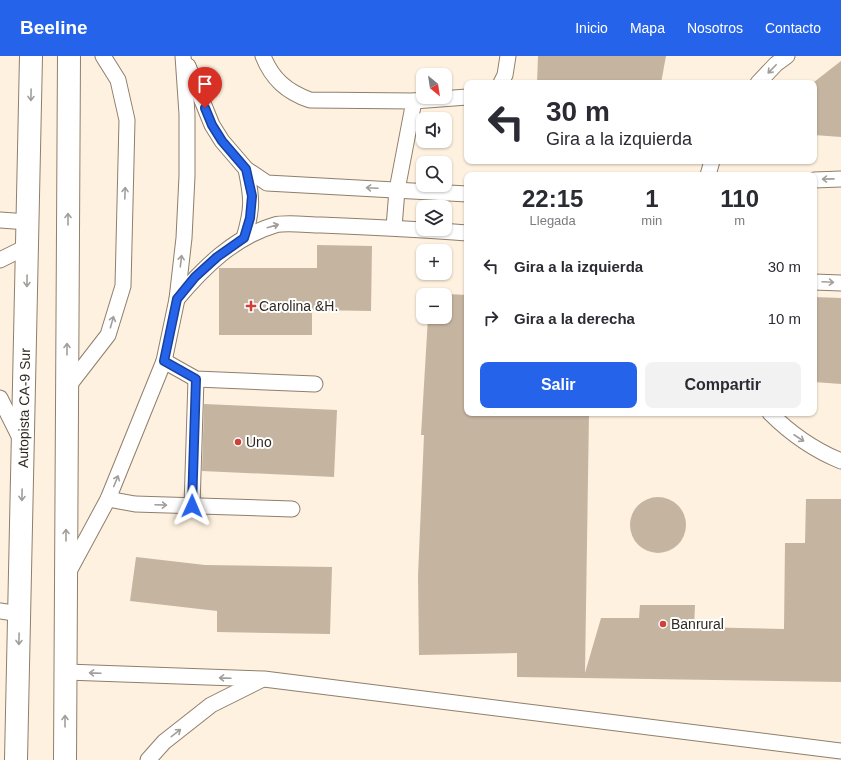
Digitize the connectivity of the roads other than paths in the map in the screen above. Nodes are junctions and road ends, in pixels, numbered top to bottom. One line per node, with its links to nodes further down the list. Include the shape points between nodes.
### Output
1 (31, 56): 18 (highway, Autopista CA-9 Sur, one-way to 18)
2 (69, 56): 30 (highway, one-way to 2)
3 (103, 56): 30 (lane, one-way to 3, via 108,335 122,286 127,120 118,80)
4 (184, 56): 12 (lane, via 212,125); 26 (lane, one-way to 4, via 184,238 187,176)
5 (263, 56): 11 (lane, via 266,64 284,87 310,100)
6 (508, 56): 8 (lane)
7 (787, 56): 9 (lane, one-way to 9)
8 (502, 80)
9 (761, 80)
10 (464, 97): 11 (lane)
11 (414, 101): 15 (lane)
12 (246, 169): 15 (lane, one-way to 12, via 267,183); 21 (lane, via 252,196 250,218)
13 (841, 179): 14 (lane, one-way to 14)
14 (817, 180)
15 (397, 190): 16 (lane); 19 (lane)
16 (464, 194)
17 (0, 220): 18 (lane)
18 (28, 222): 22 (highway, Autopista CA-9 Sur)
19 (394, 227): 20 (lane); 21 (lane, one-way to 19, via 277,224)
20 (464, 233)
21 (244, 238): 26 (lane, via 195,277)
22 (28, 246): 23 (lane); 33 (highway, Autopista CA-9 Sur, one-way to 33)
23 (0, 260)
24 (817, 282): 25 (lane, one-way to 25)
25 (841, 283)
26 (177, 299): 27 (lane)
27 (164, 361): 28 (lane); 35 (lane, one-way to 27)
28 (196, 379): 29 (lane); 36 (lane)
29 (315, 384)
30 (67, 388): 38 (highway, one-way to 30)
31 (0, 398): 33 (lane, via 16,427)
32 (773, 416): 34 (lane, one-way to 34, via 787,430 825,455)
33 (23, 447): 39 (highway, Autopista CA-9 Sur, one-way to 39)
34 (840, 460)
35 (108, 500): 36 (lane, one-way to 36, via 135,504); 38 (lane)
36 (192, 506): 37 (lane)
37 (292, 509)
38 (66, 578): 40 (highway)
39 (10, 613): 43 (highway, Autopista CA-9 Sur, one-way to 43)
40 (66, 672): 41 (lane, one-way to 40); 44 (highway, one-way to 40)
41 (264, 679): 42 (lane); 45 (lane, one-way to 41, via 164,742 210,705)
42 (841, 751)
43 (16, 760)
44 (65, 760)
45 (148, 760)

